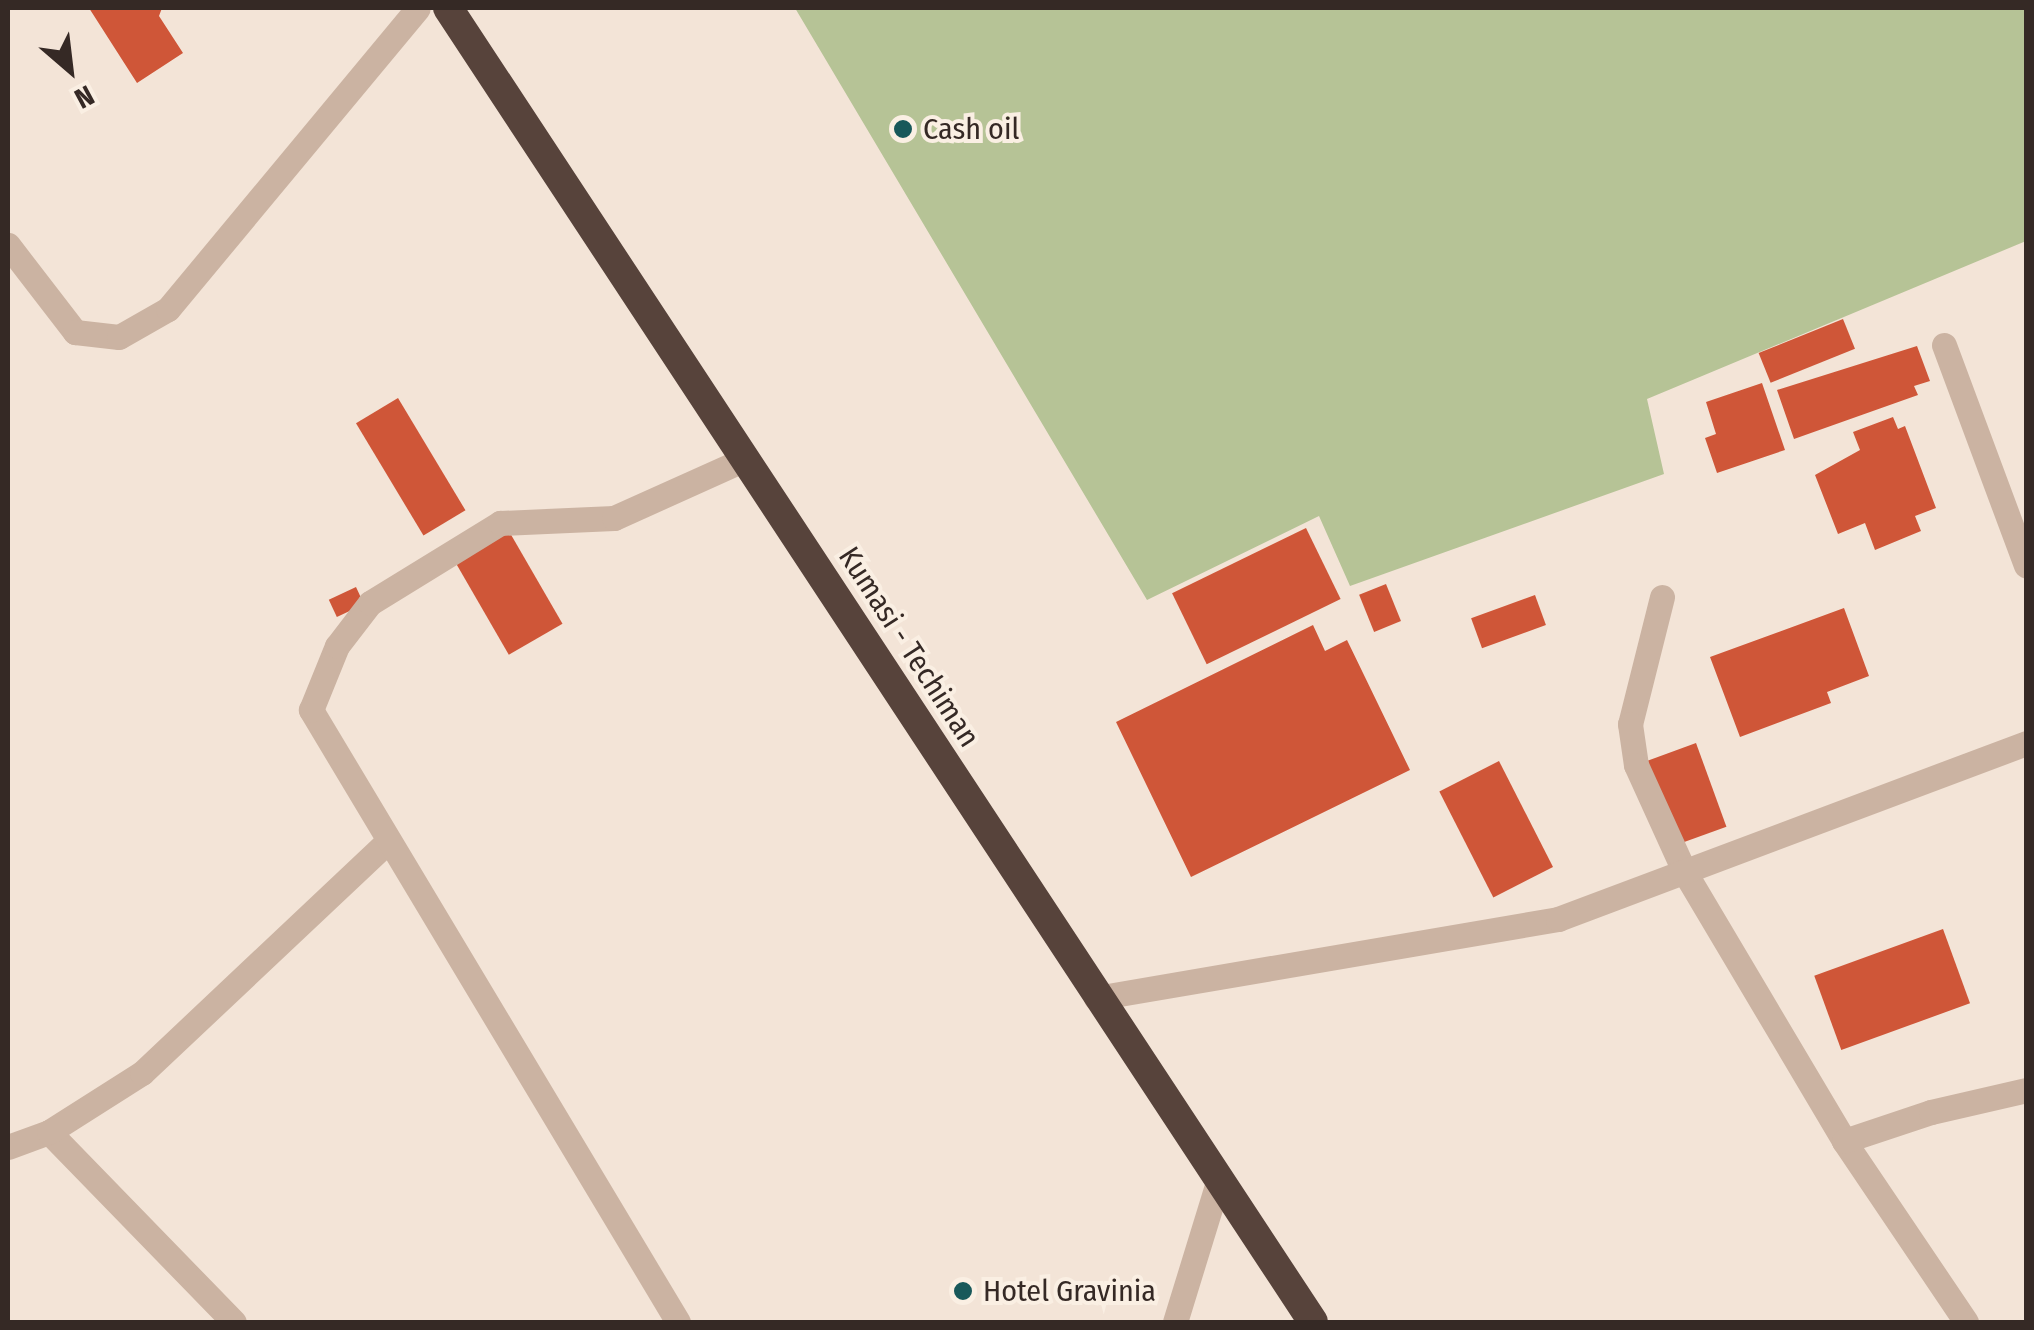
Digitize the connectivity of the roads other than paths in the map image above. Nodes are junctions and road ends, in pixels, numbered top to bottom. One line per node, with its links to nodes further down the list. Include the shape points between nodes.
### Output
1 (418, 8): 3 (street, via 168,309 118,337 76,332)
2 (448, 8): 5 (highway, Kumasi - Techiman)
3 (8, 245)
4 (1944, 345): 6 (street)
5 (745, 458): 9 (street, via 614,518 500,524 370,603 338,646 311,710); 11 (highway, Kumasi - Techiman)
6 (2026, 565)
7 (1662, 596): 10 (street, via 1630,724 1636,766)
8 (2026, 743): 10 (street)
9 (388, 840): 13 (street, via 142,1074); 18 (street)
10 (1684, 872): 11 (street, via 1558,919); 14 (street)
11 (1096, 998): 16 (highway, Kumasi - Techiman)
12 (2026, 1090): 14 (street)
13 (49, 1132): 15 (street); 17 (street)
14 (1844, 1141): 21 (street)
15 (8, 1147)
16 (1218, 1182): 19 (street); 20 (highway, Kumasi - Techiman)
17 (234, 1322)
18 (678, 1322)
19 (1175, 1322)
20 (1313, 1322)
21 (1966, 1322)

